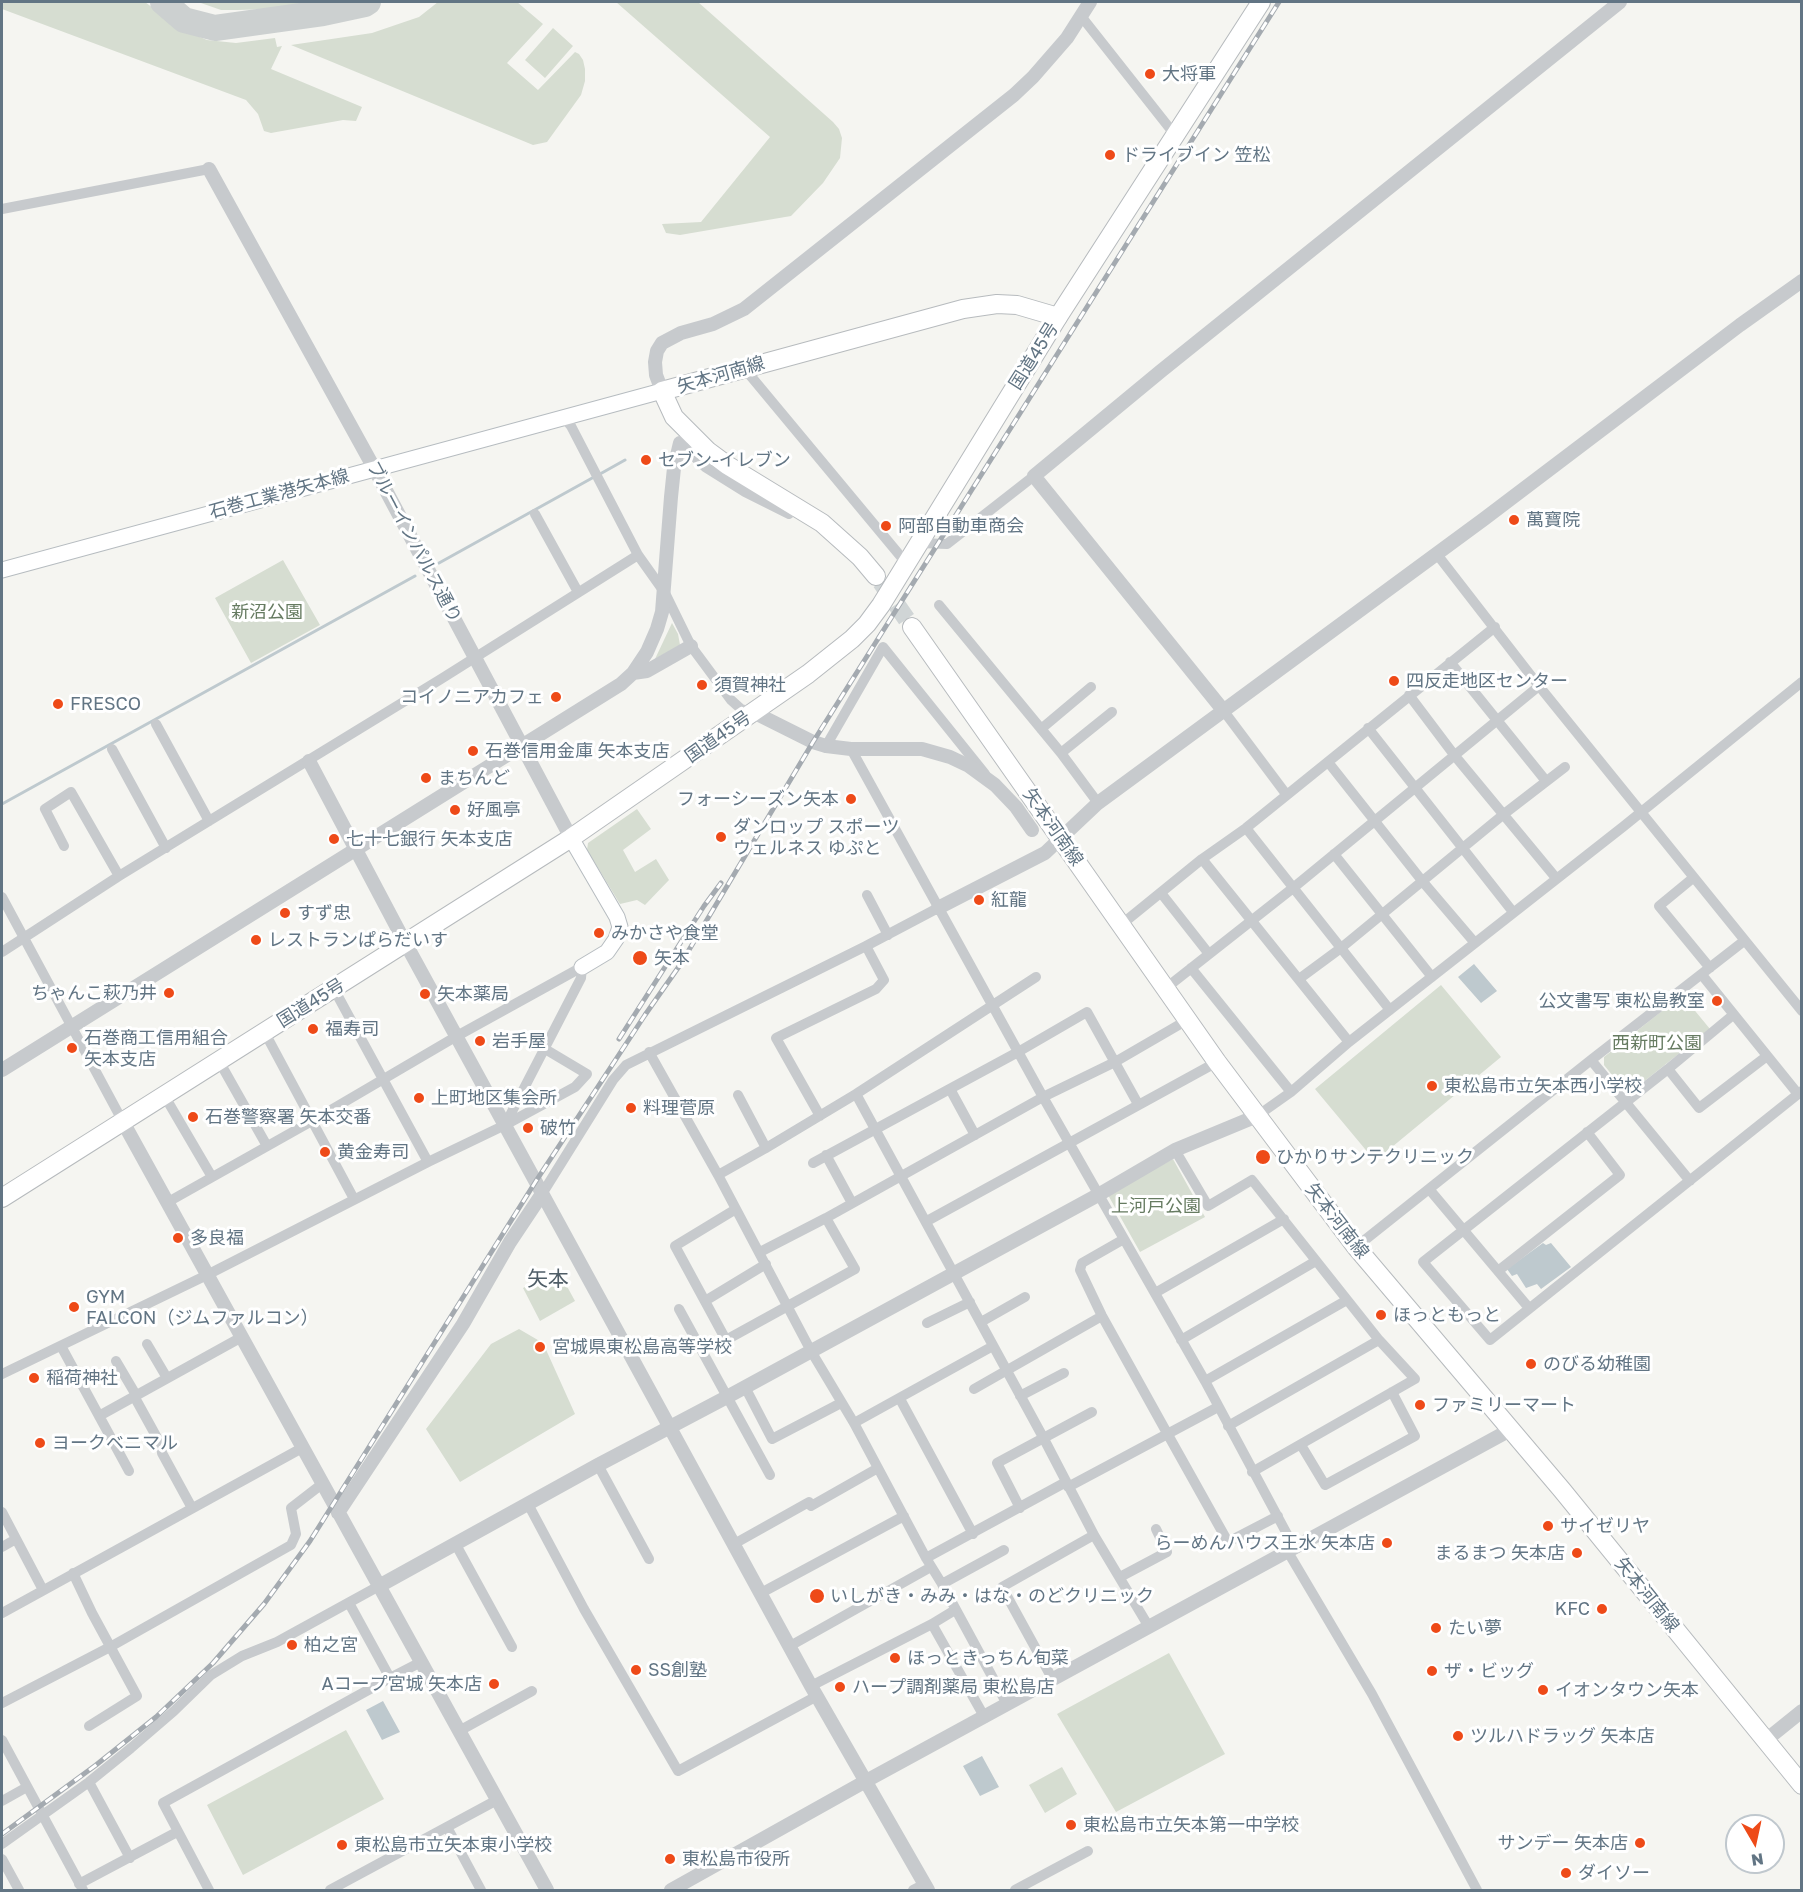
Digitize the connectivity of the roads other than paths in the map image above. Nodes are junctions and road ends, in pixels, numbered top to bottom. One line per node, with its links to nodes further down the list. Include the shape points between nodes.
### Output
1 (1090, 2): 4 (street)
2 (1261, 2): 5 (main road, 国道45号)
3 (1620, 2): 15 (street)
4 (1081, 16): 5 (street); 11 (street, via 1050,58 1014,95 744,309 662,343 655,362)
5 (1175, 135): 9 (main road, 国道45号)
6 (209, 169): 7 (street); 14 (street, ブルーインパルス通り)
7 (2, 209)
8 (1802, 281): 19 (street)
9 (1058, 318): 10 (main road, 矢本河南線, via 1017,304 963,309); 18 (main road, 国道45号)
10 (744, 368): 11 (main road, 矢本河南線); 21 (street)
11 (662, 392): 12 (main road, 石巻工業港矢本線); 23 (main road, 矢本河南線, via 674,417 708,451 822,523)
12 (564, 418): 14 (main road, 石巻工業港矢本線); 20 (street)
13 (680, 442): 17 (street, via 705,467); 25 (street, via 671,497)
14 (374, 468): 22 (main road, 石巻工業港矢本線); 30 (street, ブルーインパルス通り)
15 (1034, 476): 18 (street, via 946,544); 37 (street)
16 (535, 514): 24 (street)
17 (789, 514)
18 (919, 543): 21 (main road, 国道45号)
19 (1436, 553): 28 (street); 37 (street)
20 (638, 555): 24 (street); 25 (street)
21 (906, 564): 38 (main road, 国道45号, via 867,624 852,639)
22 (2, 570)
23 (876, 576)
24 (578, 592): 30 (street)
25 (665, 593): 29 (street); 32 (street, via 657,629)
26 (939, 605): 43 (street)
27 (912, 627): 65 (main road, 矢本河南線)
28 (1494, 627): 31 (street); 34 (street)
29 (692, 646): 32 (street, via 647,671); 38 (street, via 731,700 741,709)
30 (475, 657): 45 (street, ブルーインパルス通り); 50 (street)
31 (1450, 662): 36 (street); 40 (street)
32 (633, 673): 45 (street, via 609,693)
33 (1802, 682): 58 (street)
34 (1539, 686): 40 (street); 58 (street)
35 (1091, 687): 43 (street)
36 (1409, 695): 42 (street); 49 (street)
37 (1223, 710): 56 (street); 57 (street)
38 (753, 712): 44 (street); 64 (main road, 国道45号)
39 (1112, 712): 48 (street)
40 (1497, 721): 49 (street); 53 (street)
41 (156, 724): 61 (street)
42 (1368, 728): 51 (street); 55 (street)
43 (1041, 729): 48 (street)
44 (826, 746): 46 (street); 54 (street, via 883,647)
45 (521, 747): 64 (street, ブルーインパルス通り); 68 (street)
46 (851, 749): 54 (street, via 922,749 969,766); 80 (street)
47 (112, 750): 67 (street)
48 (1061, 753): 57 (street)
49 (1455, 756): 55 (street); 59 (street)
50 (309, 761): 61 (street); 68 (street)
51 (1328, 762): 56 (street); 60 (street)
52 (1565, 767): 53 (street)
53 (1545, 781): 59 (street)
54 (995, 785): 63 (street)
55 (1415, 788): 60 (street); 69 (street)
56 (1286, 794): 62 (street)
57 (1098, 803): 65 (street)
58 (1640, 812): 73 (street); 74 (street)
59 (1504, 814): 69 (street); 73 (street)
60 (1375, 820): 70 (street); 75 (street)
61 (209, 821): 67 (street)
62 (1246, 828): 71 (street); 76 (street)
63 (1032, 830)
64 (571, 838): 89 (main road, 国道45号); 94 (main road, ブルーインパルス通り, via 620,927 612,946)
65 (1061, 838): 80 (street, via 1045,854); 84 (main road, 矢本河南線)
66 (64, 846): 72 (street, via 45,809 71,792)
67 (166, 848): 72 (street)
68 (357, 848): 89 (street); 107 (street)
69 (1463, 849): 75 (street); 81 (street)
70 (1334, 854): 76 (street); 82 (street)
71 (1202, 859): 77 (street); 83 (street)
72 (119, 876): 86 (street)
73 (1556, 878): 81 (street)
74 (1693, 878): 87 (street); 96 (street, via 1659,906)
75 (1423, 882): 82 (street); 88 (street)
76 (1293, 888): 83 (street); 91 (street)
77 (1161, 893): 84 (street); 93 (street)
78 (867, 895): 85 (street)
79 (2, 897): 86 (street)
80 (938, 908): 85 (street); 102 (street)
81 (1513, 912): 88 (street)
82 (1382, 914): 91 (street); 98 (street)
83 (1250, 921): 93 (street); 99 (street)
84 (1122, 924): 100 (main road, 矢本河南線)
85 (888, 935): 90 (street)
86 (25, 938): 92 (street); 107 (street)
87 (1744, 941): 96 (street); 104 (street)
88 (1475, 943): 98 (street)
89 (406, 944): 101 (main road, 国道45号); 109 (street)
90 (866, 946): 112 (street); 131 (street, via 884,980 876,988 776,1038)
91 (1341, 948): 99 (street); 103 (street)
92 (2, 952)
93 (1209, 954): 95 (street)
94 (582, 967): 109 (street); 111 (street)
95 (1191, 968): 100 (street); 123 (street)
96 (1706, 972): 105 (street); 115 (street)
97 (1036, 977): 102 (street)
98 (1432, 977): 103 (street)
99 (1299, 979): 110 (street)
100 (1166, 988): 106 (main road, 矢本河南線)
101 (334, 989): 108 (main road, 国道45号); 121 (street)
102 (992, 1004): 113 (street); 125 (street)
103 (1390, 1010): 110 (street)
104 (1802, 1011)
105 (1733, 1015): 114 (street); 119 (street)
106 (1189, 1019): 117 (street); 118 (main road, 矢本河南線)
107 (71, 1027): 120 (street); 134 (street)
108 (265, 1033): 116 (main road, 国道45号); 133 (street)
109 (457, 1036): 121 (street); 135 (street)
110 (1349, 1042): 123 (street)
111 (545, 1049): 135 (street); 135 (street, via 587,1074 575,1087)
112 (649, 1052): 146 (street); 151 (street, via 626,1065 613,1080)
113 (1018, 1052): 117 (street, via 1087,1012); 122 (street); 128 (street)
114 (1767, 1056): 119 (street, via 1699,1108); 124 (street)
115 (1591, 1059): 129 (street); 150 (street)
116 (219, 1061): 126 (main road, 国道45号); 140 (street)
117 (1115, 1062): 128 (street); 130 (street)
118 (1217, 1062): 130 (street); 132 (main road, 矢本河南線)
119 (1668, 1069): 129 (street)
120 (2, 1070)
121 (383, 1080): 133 (street); 144 (street)
122 (950, 1089): 136 (street); 138 (street)
123 (1291, 1092): 132 (street)
124 (1800, 1092): 149 (street)
125 (856, 1094): 131 (street); 136 (street)
126 (164, 1095): 134 (main road, 国道45号); 148 (street)
127 (738, 1095): 141 (street)
128 (1043, 1097): 138 (street); 139 (street)
129 (1626, 1101): 137 (street); 149 (street)
130 (1138, 1104): 139 (street)
131 (820, 1116): 141 (street)
132 (1257, 1116): 142 (street); 163 (main road, 矢本河南線)
133 (312, 1121): 140 (street); 154 (street)
134 (123, 1122): 153 (main road, 国道45号); 155 (street)
135 (505, 1125): 144 (street); 151 (street)
136 (876, 1128): 143 (street); 147 (street)
137 (1587, 1132): 161 (street); 167 (street, via 1620,1175)
138 (975, 1135): 147 (street)
139 (1069, 1144): 152 (street); 160 (street)
140 (267, 1146): 148 (street)
141 (766, 1148): 146 (street)
142 (1175, 1150): 152 (street); 159 (street, via 1208,1206 1252,1180)
143 (826, 1155): 145 (street); 156 (street)
144 (428, 1161): 154 (street)
145 (813, 1163)
146 (718, 1174): 157 (street)
147 (900, 1176): 156 (street); 160 (street)
148 (212, 1177): 155 (street)
149 (1690, 1181): 176 (street)
150 (1430, 1189): 161 (street); 163 (street)
151 (542, 1194): 206 (street); 224 (street, via 463,1324)
152 (1098, 1195): 162 (street); 168 (street)
153 (2, 1198)
154 (354, 1199): 169 (street)
155 (168, 1202): 169 (street)
156 (852, 1203): 158 (street)
157 (736, 1209): 164 (street); 173 (street, via 675,1246)
158 (826, 1218): 164 (street); 175 (street, via 855,1269)
159 (1284, 1219): 165 (street); 170 (street)
160 (927, 1221): 168 (street)
161 (1463, 1229): 167 (street); 176 (street, via 1423,1262 1490,1340)
162 (1124, 1239): 170 (street); 178 (street, via 1082,1263 1080,1270)
163 (1356, 1247): 208 (main road, 矢本河南線)
164 (760, 1252): 166 (street)
165 (1316, 1262): 172 (street); 182 (street)
166 (766, 1264): 173 (street); 175 (street)
167 (1498, 1271): 176 (street)
168 (955, 1273): 174 (street); 187 (street)
169 (207, 1275): 181 (street); 185 (street)
170 (1155, 1293): 182 (street)
171 (1025, 1297): 179 (street)
172 (1347, 1299): 183 (street); 193 (street)
173 (705, 1300): 175 (street, via 726,1340)
174 (970, 1302): 179 (street); 180 (street)
175 (787, 1307): 187 (street)
176 (1529, 1308)
177 (679, 1309): 199 (street)
178 (1102, 1316): 189 (street); 209 (street)
179 (981, 1322): 186 (street)
180 (927, 1323)
181 (240, 1338): 192 (street); 212 (street)
182 (1181, 1340): 193 (street)
183 (1379, 1340): 196 (street, via 1415,1379); 207 (street)
184 (147, 1344): 192 (street)
185 (61, 1346): 191 (street); 204 (street)
186 (993, 1346): 189 (street); 200 (street)
187 (811, 1351): 194 (street); 201 (street)
188 (116, 1361): 197 (street)
189 (1006, 1371): 195 (street); 198 (street)
190 (1064, 1373): 198 (street)
191 (2, 1374)
192 (166, 1378): 197 (street)
193 (1205, 1381): 202 (street)
194 (745, 1387): 199 (street); 201 (street, via 772,1439)
195 (974, 1389)
196 (1392, 1392): 211 (street); 211 (street, via 1415,1436 1325,1485)
197 (135, 1396): 204 (street); 221 (street)
198 (1020, 1396): 210 (street)
199 (726, 1397): 206 (street); 217 (street)
200 (900, 1399): 205 (street); 228 (street)
201 (841, 1403): 205 (street)
202 (1218, 1407): 207 (street); 209 (street)
203 (1092, 1412): 210 (street)
204 (99, 1416): 215 (street)
205 (854, 1423): 214 (street)
206 (671, 1426): 213 (street); 232 (street)
207 (1228, 1426): 216 (street)
208 (1510, 1430): 235 (street); 264 (main road, 矢本河南線)
209 (1167, 1433): 219 (street); 226 (street, via 1228,1542)
210 (1044, 1439): 219 (street); 222 (street, via 997,1462)
211 (1301, 1445): 216 (street)
212 (302, 1448): 218 (street); 221 (street)
213 (598, 1465): 220 (street); 236 (street)
214 (878, 1468): 225 (street); 232 (street)
215 (129, 1471)
216 (1252, 1472): 226 (street)
217 (770, 1475)
218 (322, 1484): 224 (street); 250 (street, via 291,1508 296,1534 291,1545)
219 (1067, 1485): 222 (street); 229 (street)
220 (528, 1504): 231 (street); 256 (street, via 678,1771)
221 (192, 1508): 238 (street)
222 (1020, 1508): 228 (street)
223 (2, 1512): 230 (street)
224 (339, 1513): 241 (street)
225 (904, 1516): 237 (street); 243 (street)
226 (1278, 1516): 235 (street)
227 (1156, 1528): 239 (street, via 1167,1552)
228 (973, 1534): 237 (street)
229 (1094, 1534): 239 (street); 254 (street, via 1002,1587)
230 (16, 1539): 233 (street); 242 (street)
231 (455, 1543): 241 (street); 251 (street)
232 (734, 1544): 243 (street)
233 (2, 1547)
234 (1004, 1550): 240 (street)
235 (1292, 1551): 248 (street); 287 (street)
236 (649, 1559)
237 (928, 1562): 240 (street); 249 (street)
238 (73, 1573): 242 (street); 250 (street)
239 (1120, 1577): 248 (street)
240 (942, 1584): 245 (street)
241 (379, 1586): 244 (street); 252 (street)
242 (43, 1590): 246 (street)
243 (761, 1593): 249 (street)
244 (349, 1603): 253 (street); 266 (street, via 242,1656 211,1676)
245 (955, 1610): 247 (street); 258 (street)
246 (2, 1613)
247 (932, 1624): 256 (street); 260 (street)
248 (1149, 1627): 254 (street)
249 (790, 1646): 256 (street)
250 (110, 1647): 257 (street); 261 (street, via 137,1696)
251 (512, 1647)
252 (421, 1662): 253 (street); 262 (street)
253 (390, 1678): 273 (street, via 163,1803)
254 (1053, 1680): 258 (street)
255 (532, 1691): 262 (street)
256 (814, 1691): 265 (street)
257 (2, 1703)
258 (1006, 1704): 260 (street)
259 (1802, 1711): 264 (street)
260 (985, 1718): 265 (street)
261 (89, 1726)
262 (459, 1731): 269 (street)
263 (2, 1740): 268 (street)
264 (1766, 1740): 267 (main road, 矢本河南線)
265 (866, 1781): 279 (street); 285 (street)
266 (89, 1782): 271 (street); 277 (street)
267 (1802, 1785)
268 (27, 1787): 270 (street); 271 (street)
269 (497, 1800): 272 (street); 284 (street)
270 (2, 1801)
271 (42, 1816): 274 (street); 278 (street)
272 (447, 1827): 282 (street); 283 (street)
273 (177, 1832): 277 (street); 281 (street)
274 (2, 1844)
275 (1088, 1851): 286 (street)
276 (2, 1858): 280 (street)
277 (130, 1858): 278 (street)
278 (81, 1887)
279 (922, 1888)
280 (19, 1890)
281 (209, 1890)
282 (330, 1890)
283 (481, 1890)
284 (547, 1890)
285 (671, 1890)
286 (1016, 1890)
287 (1477, 1890)

